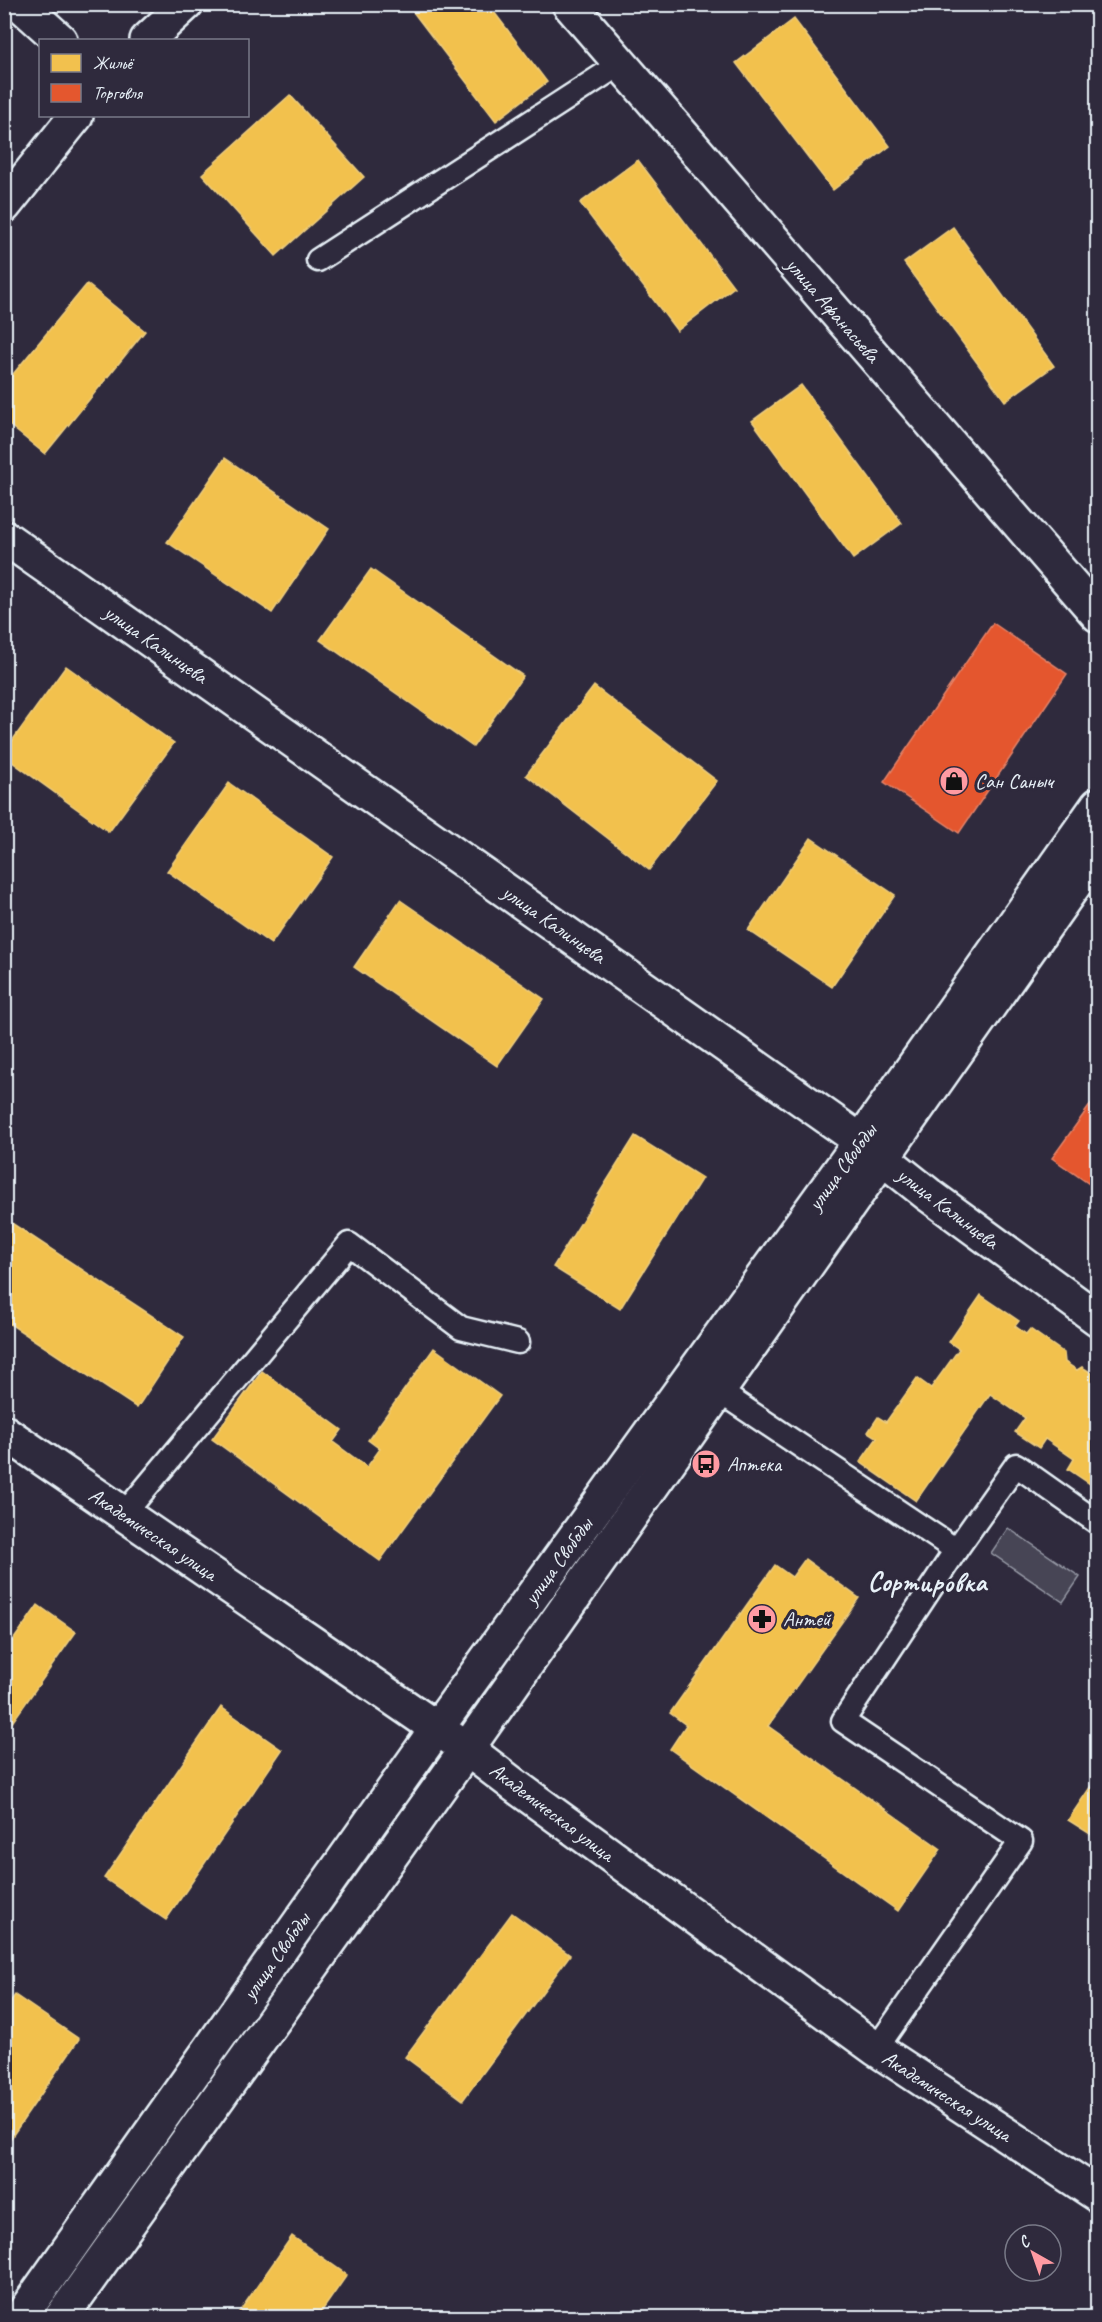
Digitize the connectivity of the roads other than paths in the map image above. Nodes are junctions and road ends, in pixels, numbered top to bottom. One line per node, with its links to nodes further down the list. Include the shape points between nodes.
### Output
1 (20, 4): 4 (street)
2 (186, 4): 5 (street)
3 (569, 4): 6 (street, улица Афанасьева)
4 (59, 39)
5 (148, 39)
6 (620, 64): 9 (lane); 11 (street, улица Афанасьева)
7 (75, 117): 8 (street)
8 (4, 206)
9 (318, 260)
10 (4, 537): 14 (street, улица Калинцева)
11 (1098, 615)
12 (1098, 805): 14 (street, улица Свободы)
13 (1098, 851): 14 (street, улица Свободы)
14 (872, 1149): 15 (street, улица Калинцева); 17 (street, улица Свободы); 22 (street, улица Свободы)
15 (1098, 1319)
16 (518, 1342): 19 (lane, via 461,1328 349,1244)
17 (717, 1390): 21 (lane); 23 (street, улица Свободы)
18 (4, 1432): 19 (street, Академическая улица)
19 (124, 1514): 22 (street, Академическая улица)
20 (1098, 1523): 21 (lane, via 1016,1465)
21 (956, 1550): 24 (lane, via 843,1721 1021,1841)
22 (437, 1728): 23 (street, Академическая улица); 26 (street, улица Свободы)
23 (467, 1749): 24 (street, Академическая улица); 27 (street, улица Свободы)
24 (876, 2049): 25 (street, Академическая улица)
25 (1098, 2195)
26 (20, 2318)
27 (61, 2318)

